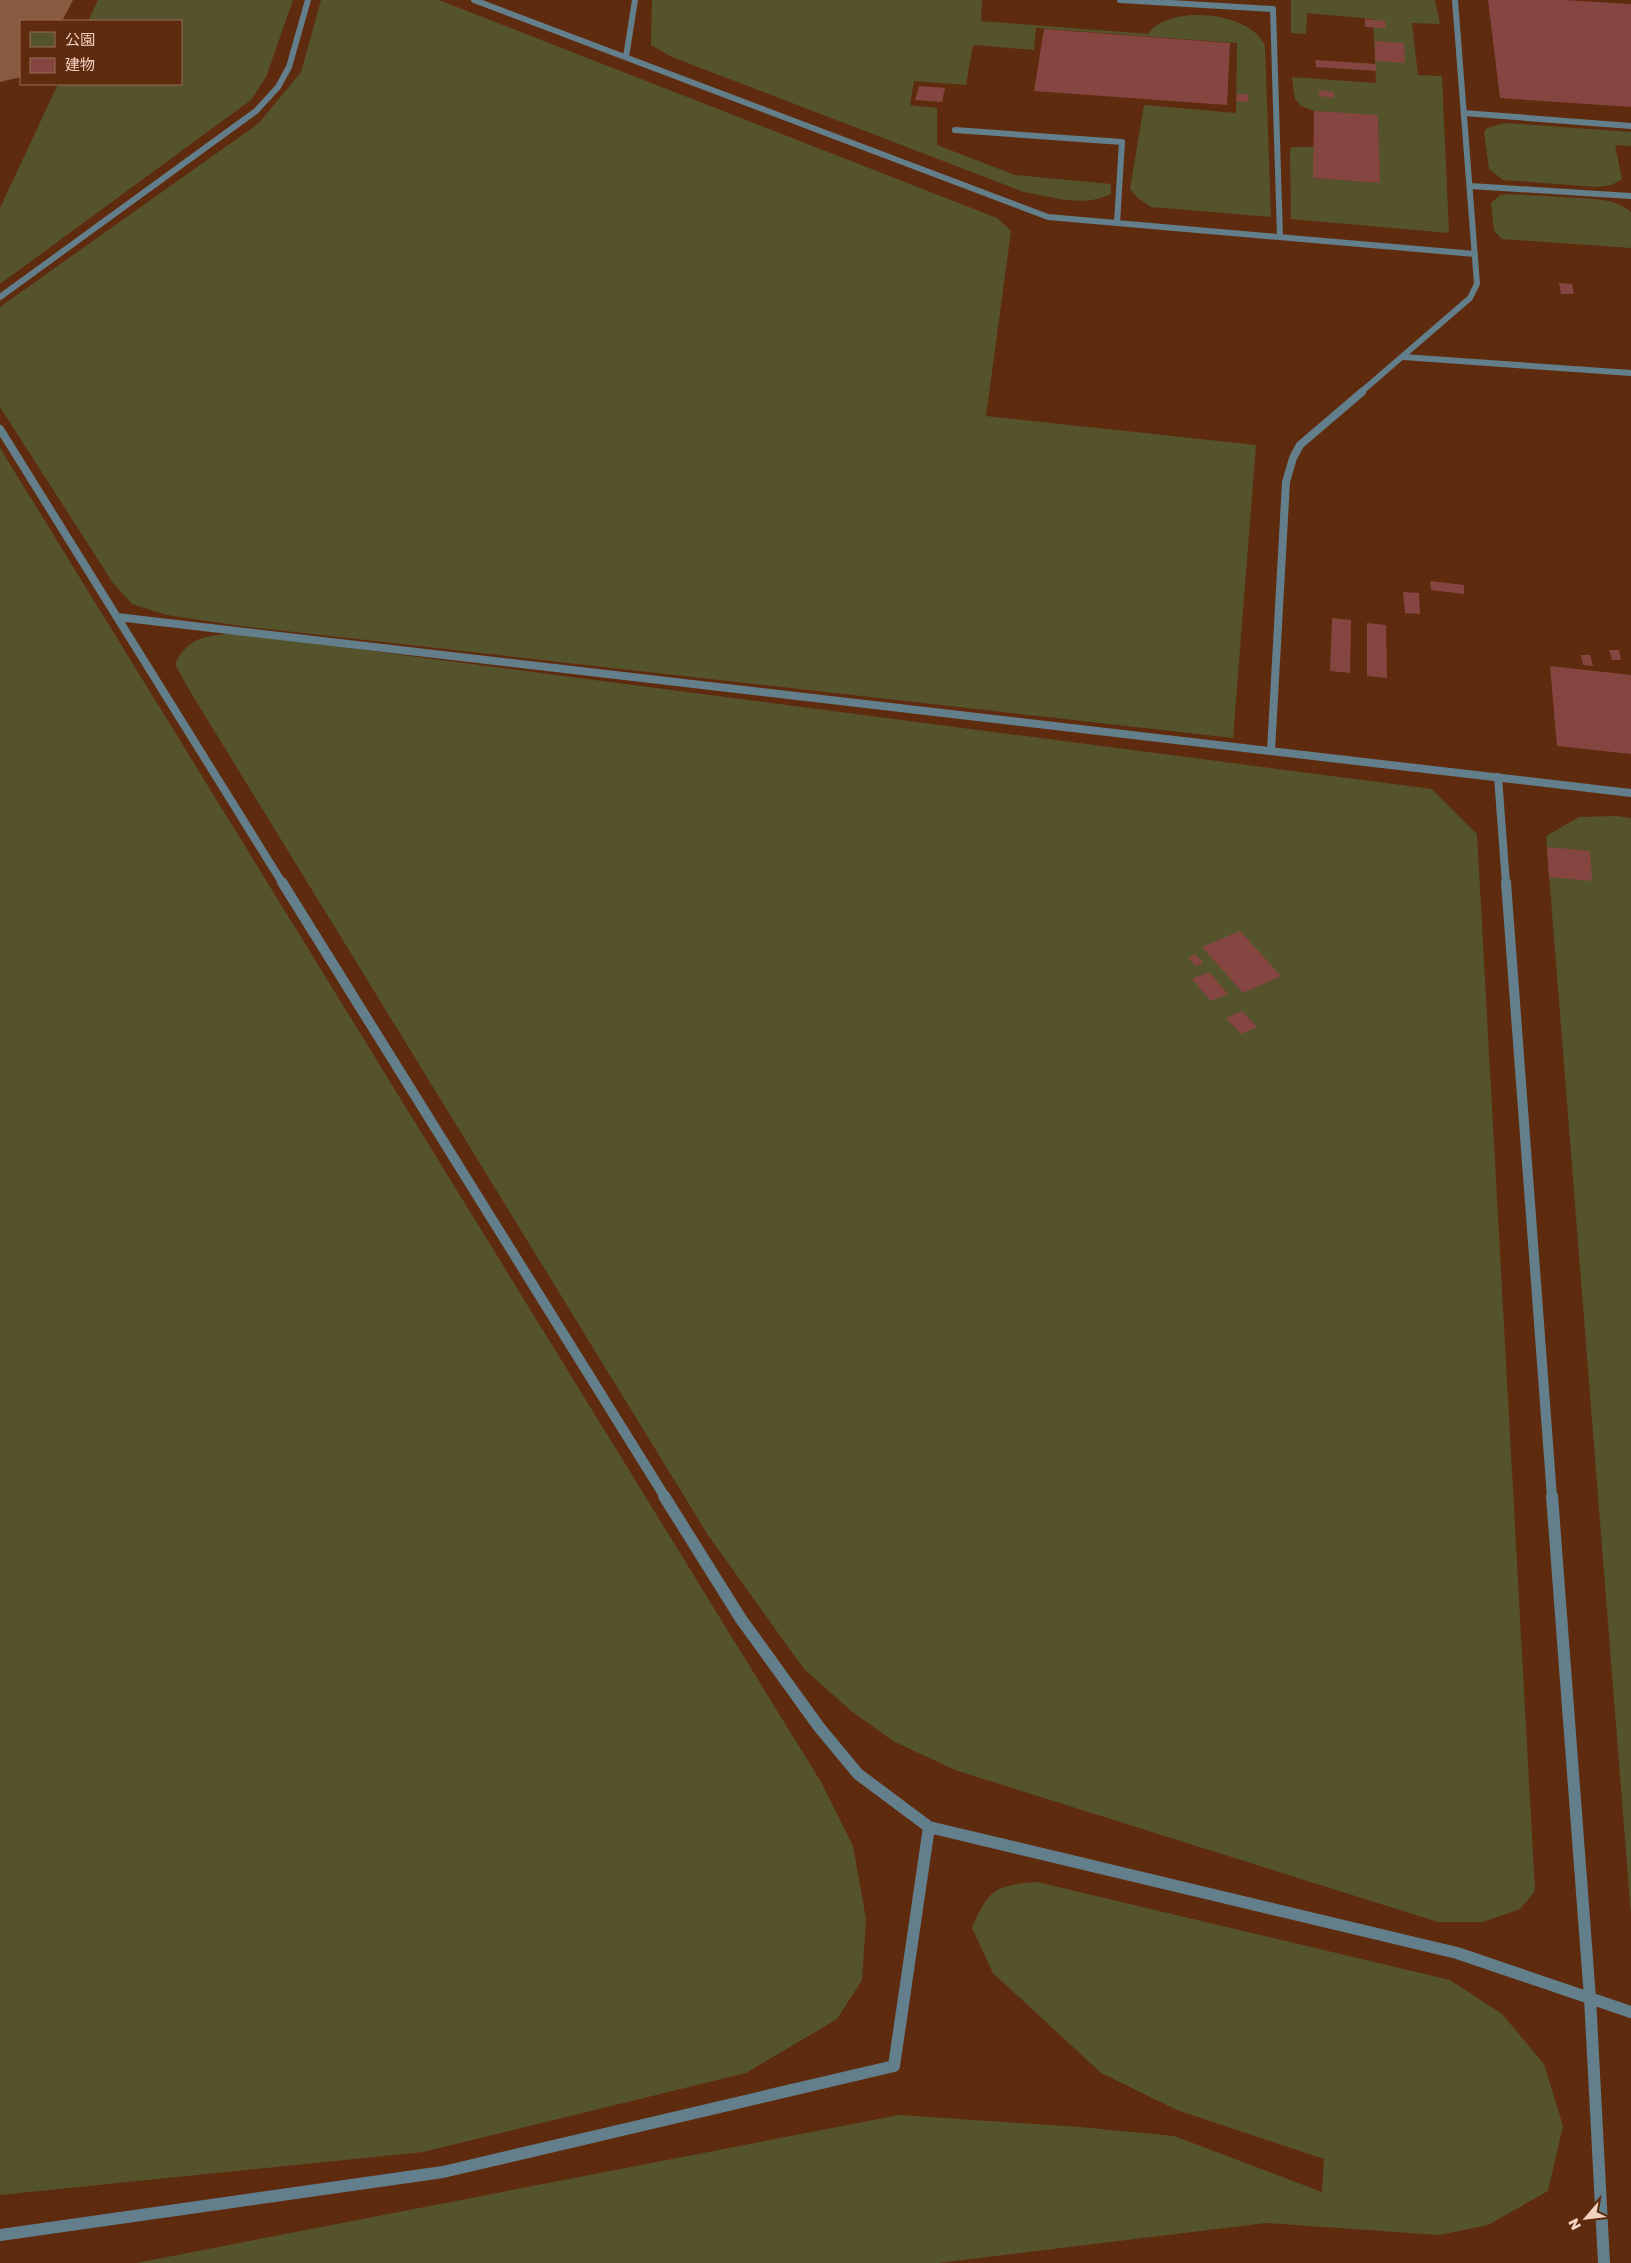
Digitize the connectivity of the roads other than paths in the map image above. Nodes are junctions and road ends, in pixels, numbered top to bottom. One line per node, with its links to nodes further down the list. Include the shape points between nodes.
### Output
1 (308, 0): 15 (lane, via 289,67 278,88 256,111)
2 (474, 0): 6 (lane)
3 (636, 0): 6 (lane)
4 (1120, 0): 13 (lane, via 1272,9)
5 (1455, 0): 7 (lane)
6 (626, 58): 12 (lane, via 1048,217)
7 (1464, 113): 8 (lane); 10 (lane)
8 (1631, 126)
9 (955, 130): 12 (lane, via 1122,142)
10 (1470, 186): 11 (lane); 14 (lane)
11 (1631, 196)
12 (1117, 223): 13 (lane)
13 (1280, 237): 14 (lane)
14 (1475, 254): 16 (lane, via 1478,284 1470,298)
15 (0, 297)
16 (1403, 357): 17 (lane); 20 (lane, via 1305,440 1293,458 1286,482)
17 (1631, 373)
18 (0, 429): 19 (lane)
19 (117, 617): 20 (lane); 23 (lane, via 741,1619 819,1727 858,1774)
20 (1271, 751): 21 (lane)
21 (1498, 777): 22 (lane); 24 (lane)
22 (1631, 793)
23 (929, 1827): 24 (lane, via 1457,1953); 26 (lane, via 894,2066 443,2172)
24 (1590, 1998): 25 (lane); 27 (lane)
25 (1631, 2012)
26 (0, 2235)
27 (1604, 2263)

